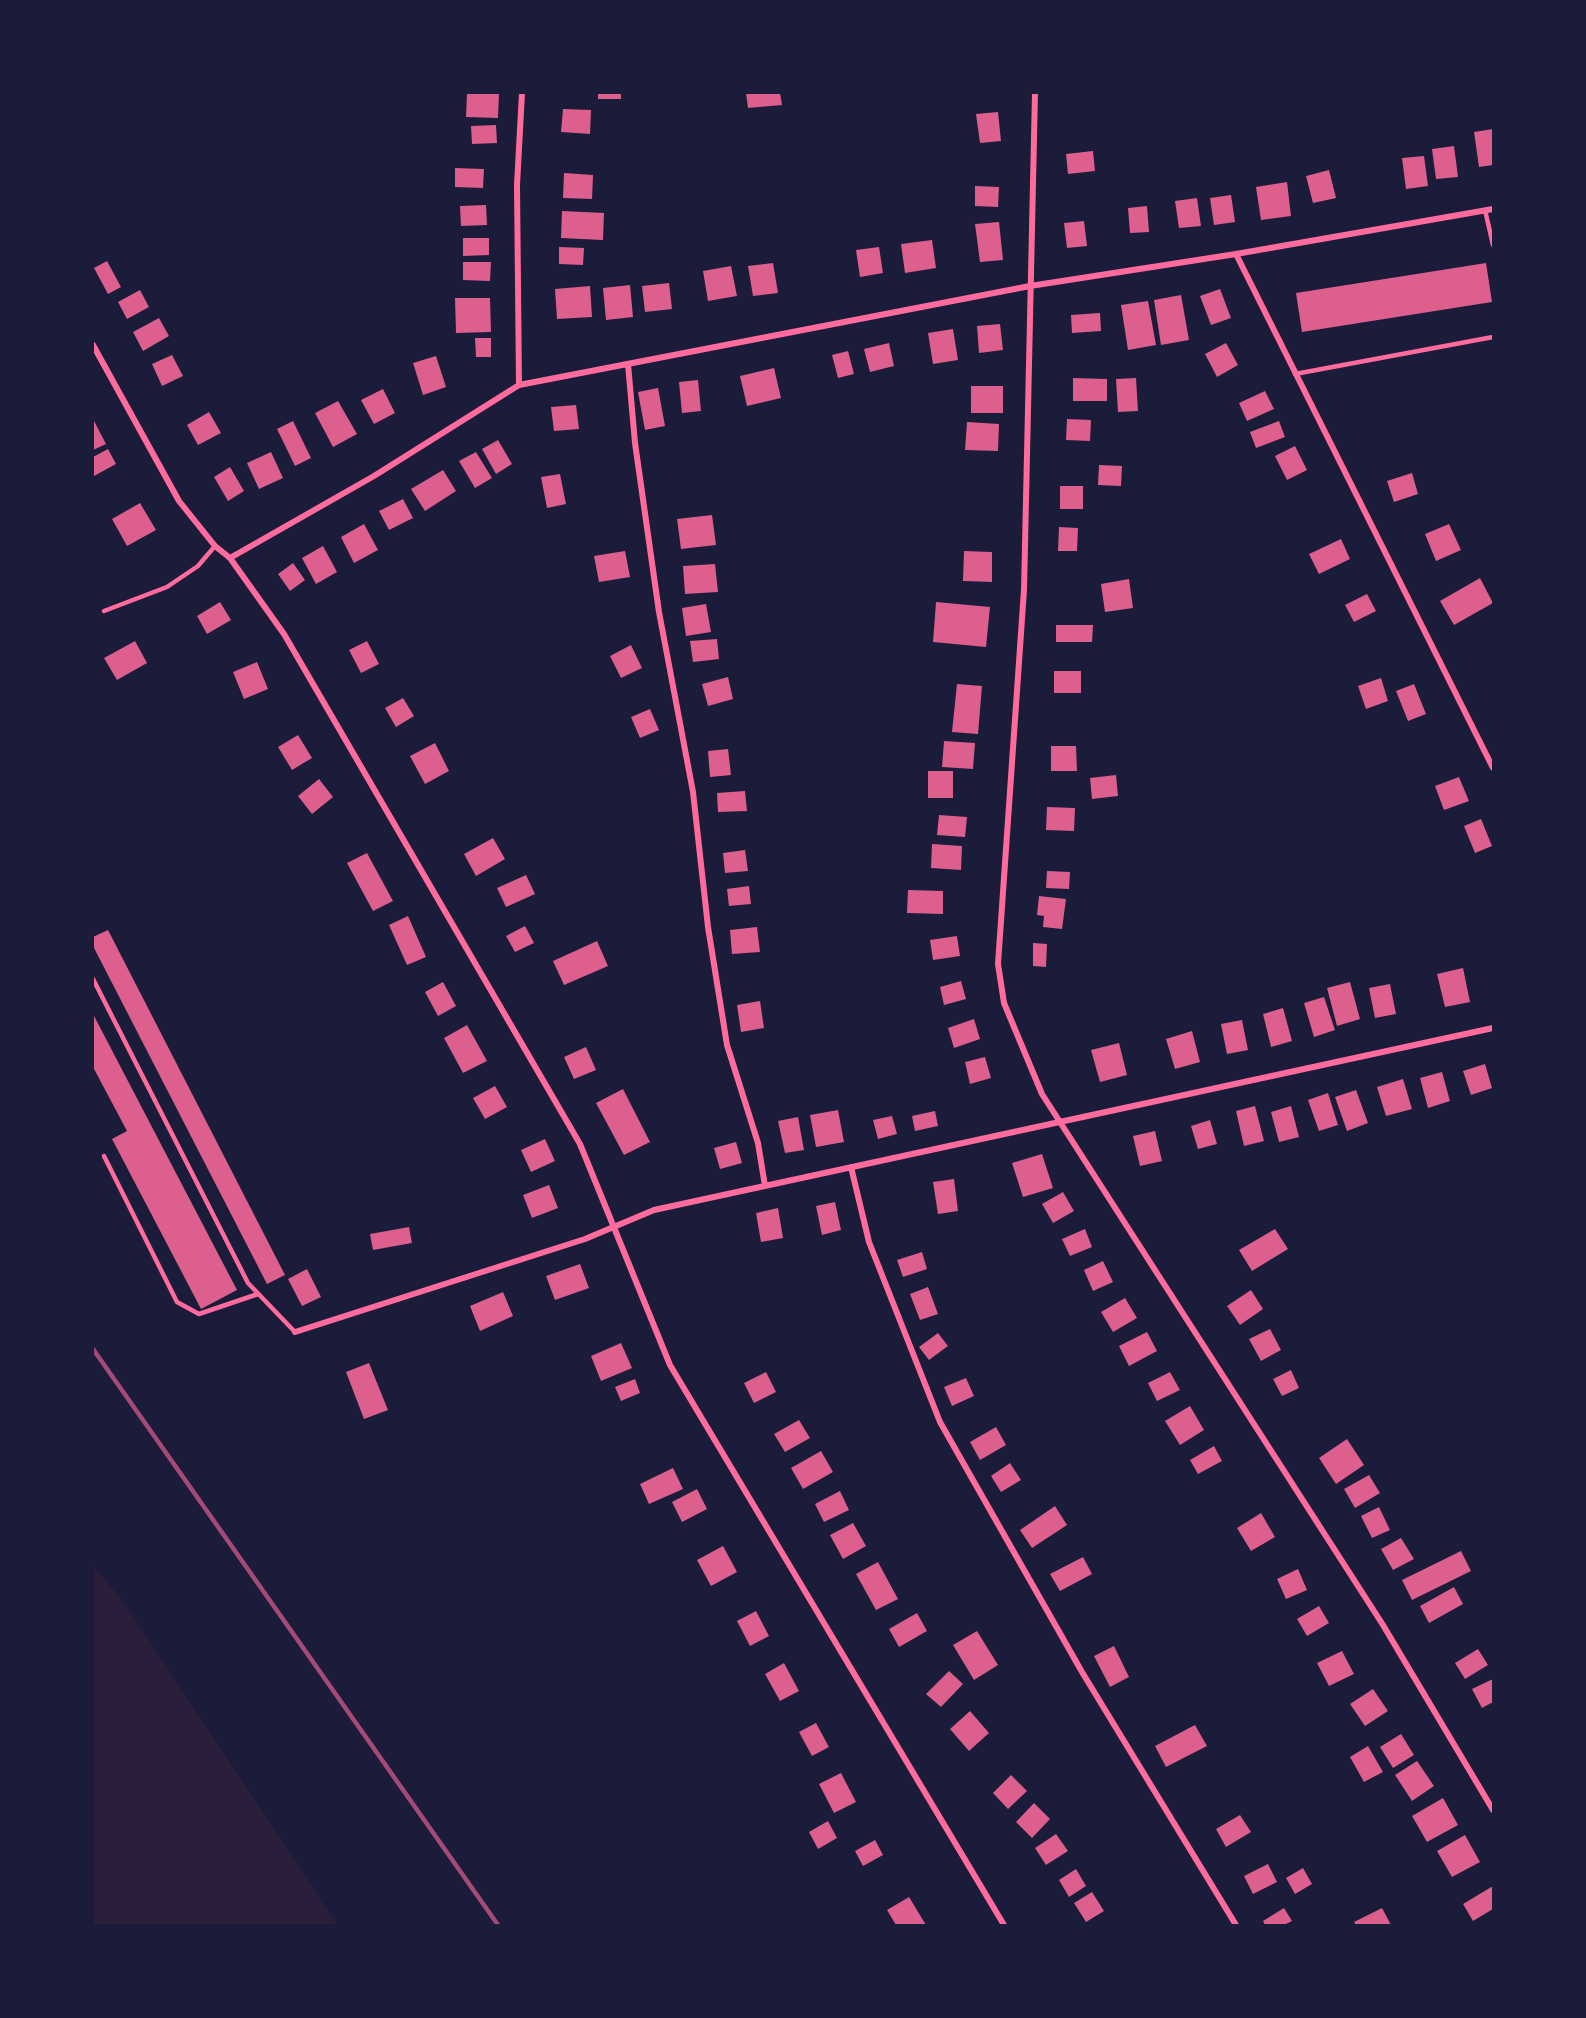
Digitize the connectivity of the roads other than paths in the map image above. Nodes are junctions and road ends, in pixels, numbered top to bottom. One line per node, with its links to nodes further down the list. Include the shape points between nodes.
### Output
1 (522, 93): 12 (street, via 517,185)
2 (1035, 93): 7 (street)
3 (1493, 209): 4 (street)
4 (1485, 210): 5 (lane); 6 (street)
5 (1493, 245)
6 (1236, 254): 7 (street); 11 (street)
7 (1030, 286): 10 (street); 19 (street, via 1024,590 998,964 1004,1003 1042,1094)
8 (1493, 337): 11 (lane)
9 (93, 345): 13 (street, via 179,501)
10 (628, 364): 12 (street); 22 (street, via 655,589 693,792 708,927 727,1045 758,1143)
11 (1294, 374): 16 (street)
12 (519, 385): 14 (street, via 374,476)
13 (215, 546): 14 (street); 15 (lane, via 198,566 167,587)
14 (230, 558): 23 (street, via 284,634 574,1134)
15 (104, 611)
16 (1493, 768)
17 (93, 979): 24 (lane, via 248,1283)
18 (1493, 1028): 19 (street)
19 (1060, 1122): 21 (street); 26 (street, via 1383,1625)
20 (104, 1156): 24 (lane, via 177,1302 199,1314)
21 (851, 1167): 22 (street); 28 (street, via 869,1242 940,1422 1082,1672)
22 (765, 1186): 23 (street, via 654,1210)
23 (615, 1227): 25 (street); 27 (street, via 670,1365)
24 (258, 1294): 25 (lane)
25 (296, 1332)
26 (1493, 1810)
27 (1004, 1925)
28 (1236, 1925)

